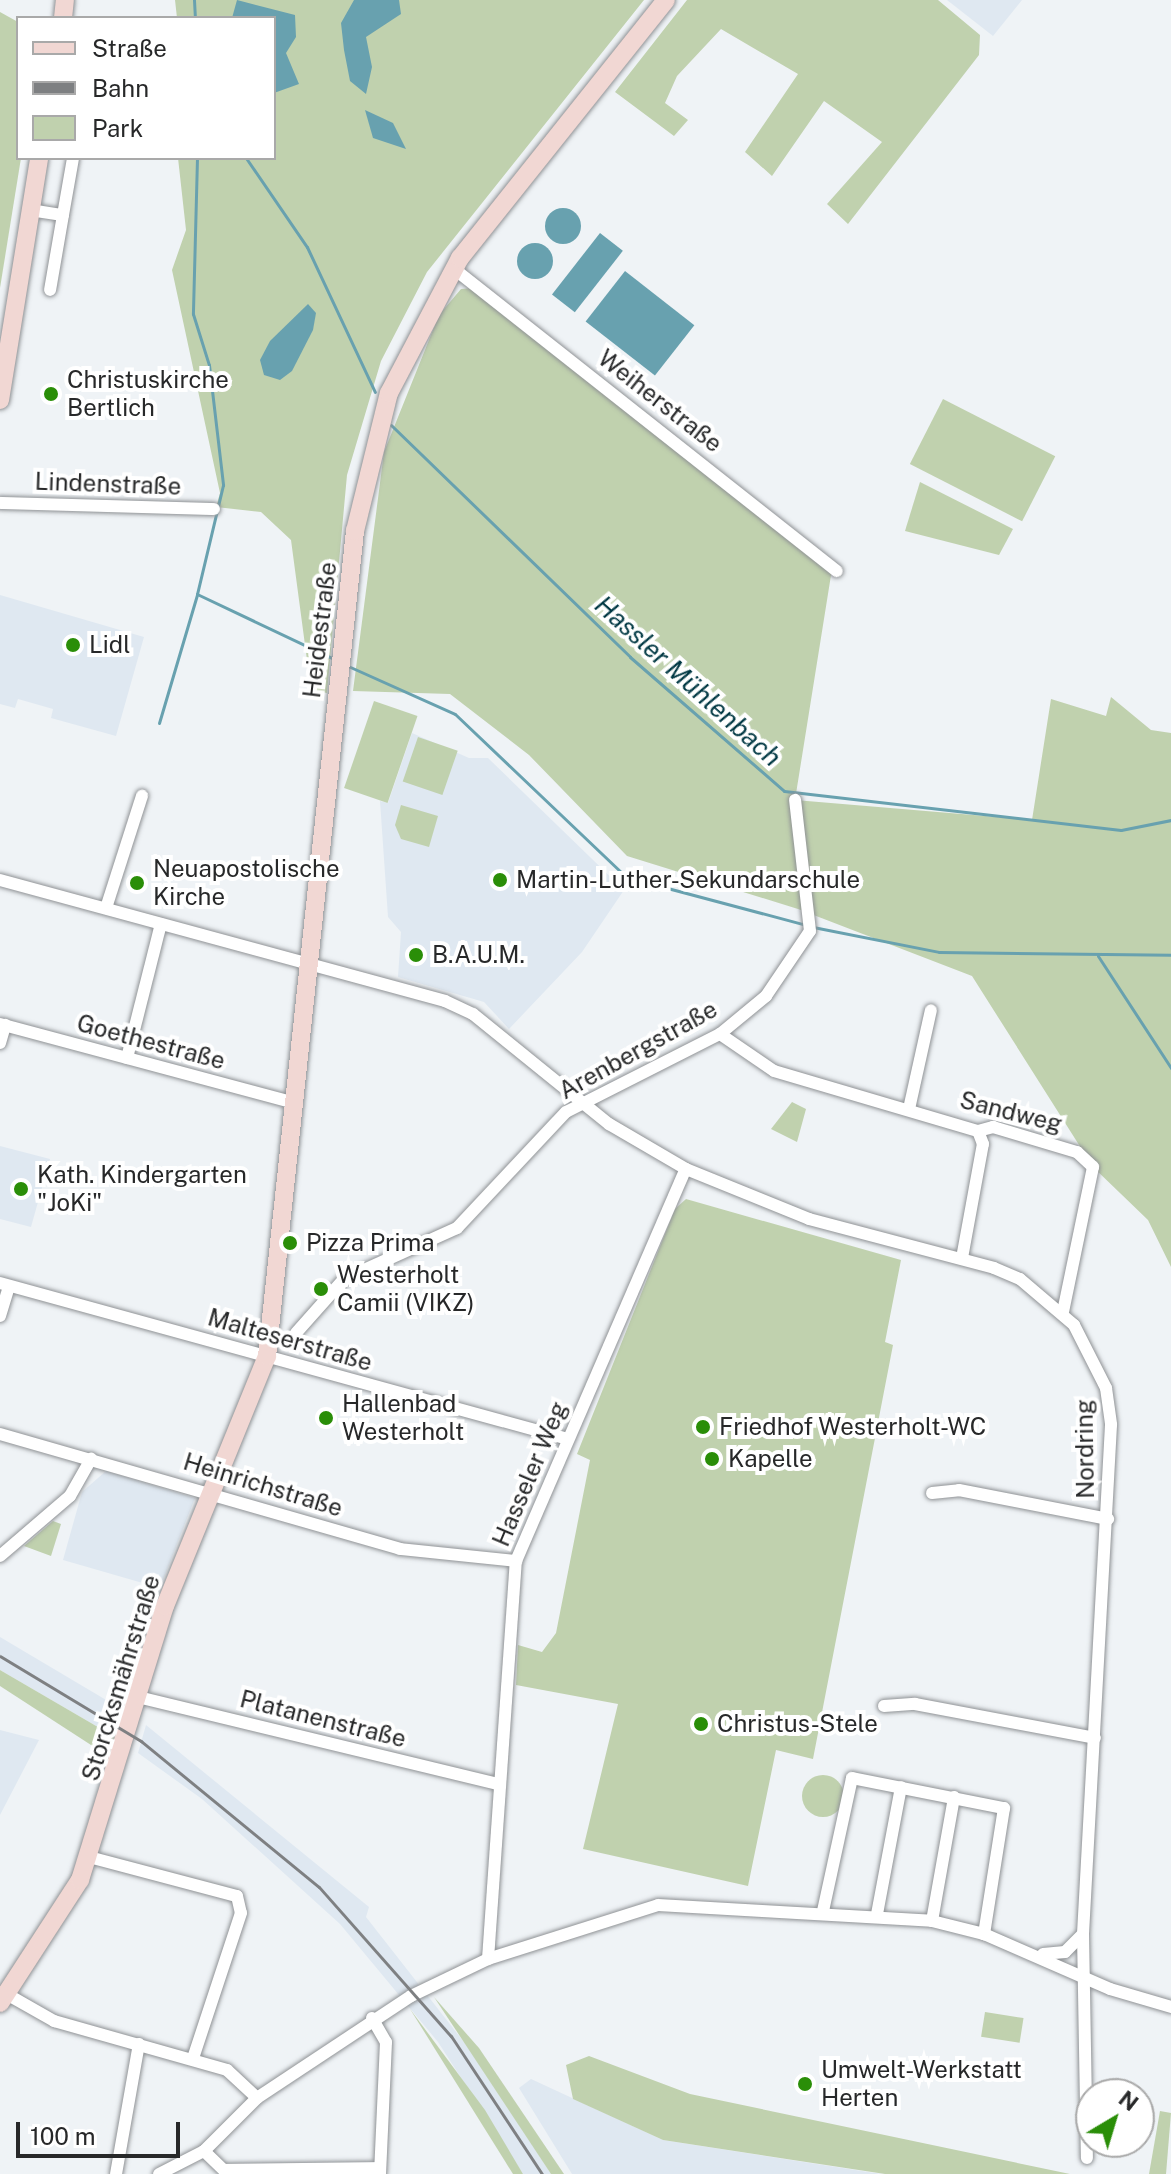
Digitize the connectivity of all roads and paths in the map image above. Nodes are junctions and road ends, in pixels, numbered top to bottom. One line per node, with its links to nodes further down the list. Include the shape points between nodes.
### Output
1 (666, 0): 6 (main road, Heidestraße)
2 (39, 160): 4 (main road)
3 (73, 160): 5 (street)
4 (30, 210): 5 (street); 8 (main road)
5 (63, 215): 7 (street)
6 (453, 268): 11 (street, Weiherstraße); 17 (main road, Heidestraße, via 414,334 371,448 340,660)
7 (50, 290)
8 (0, 400)
9 (0, 503): 10 (street, Lindenstraße)
10 (214, 509)
11 (837, 571)
12 (142, 796): 15 (street)
13 (795, 800): 20 (street, Arenbergstraße, via 810,931 766,996)
14 (0, 880): 15 (street, Nordring)
15 (106, 908): 16 (street, Nordring)
16 (161, 924): 17 (street, Nordring); 22 (street)
17 (307, 962): 23 (main road, Heidestraße); 24 (street, Nordring, via 473,1014)
18 (931, 1010): 25 (street)
19 (2, 1025): 21 (street); 22 (street, Goethestraße)
20 (720, 1034): 24 (street, Arenbergstraße); 25 (street, Sandweg, via 774,1071)
21 (0, 1043)
22 (127, 1058): 23 (street, Goethestraße)
23 (291, 1102): 33 (main road, Heidestraße)
24 (583, 1103): 27 (street, Nordring); 32 (street, Arenbergstraße, via 457,1228 344,1279)
25 (909, 1109): 26 (street, Sandweg)
26 (978, 1131): 28 (street, via 983,1144); 30 (street, Sandweg, via 993,1127 1077,1152 1093,1167)
27 (686, 1169): 28 (street, Nordring, via 809,1219); 35 (street, Hasseler Weg)
28 (962, 1258): 30 (street, Nordring, via 1020,1279)
29 (4, 1284): 31 (street); 33 (street, Malteserstraße)
30 (1063, 1312): 39 (street, Nordring, via 1106,1388)
31 (0, 1316)
32 (296, 1333)
33 (267, 1356): 35 (street, Malteserstraße); 37 (main road, Storcksmährstraße)
34 (0, 1434): 36 (street, Heinrichstraße)
35 (568, 1439): 41 (street, Hasseler Weg)
36 (91, 1459): 37 (street, Heinrichstraße); 40 (street, via 70,1496)
37 (211, 1491): 41 (street, Heinrichstraße, via 400,1549); 42 (main road, Storcksmährstraße)
38 (932, 1493): 39 (street, via 959,1490)
39 (1108, 1519): 44 (street, Nordring)
40 (0, 1556)
41 (516, 1561): 45 (street, Hasseler Weg)
42 (138, 1697): 45 (street, Platanenstraße); 48 (main road, Storcksmährstraße)
43 (884, 1706): 44 (street, via 915,1704)
44 (1095, 1738): 53 (street, Nordring)
45 (498, 1784): 55 (street, Hasseler Weg)
46 (901, 1787): 47 (street); 49 (street, via 848,1780); 50 (street)
47 (954, 1797): 51 (street); 52 (street, via 1006,1811)
48 (89, 1857): 57 (main road, Storcksmährstraße, via 64,1911); 61 (street, via 237,1896 241,1913)
49 (823, 1911): 50 (street); 55 (street, via 658,1905)
50 (877, 1914): 51 (street)
51 (932, 1921): 52 (street)
52 (984, 1934): 54 (street)
53 (1083, 1934): 54 (street, via 1065,1952); 56 (street, Nordring)
54 (1041, 1954): 56 (street)
55 (488, 1959): 59 (street)
56 (1083, 1974): 58 (street); 62 (street, Nordring)
57 (2, 1996): 60 (street, via 54,2021)
58 (1171, 2007)
59 (372, 2018): 63 (street); 65 (street, via 386,2042)
60 (139, 2044): 61 (street); 66 (street)
61 (193, 2058): 63 (street, via 227,2070)
62 (1085, 2078)
63 (257, 2098): 64 (street)
64 (204, 2151): 65 (street, via 224,2170); 67 (street)
65 (380, 2171)
66 (116, 2174)
67 (159, 2174)

